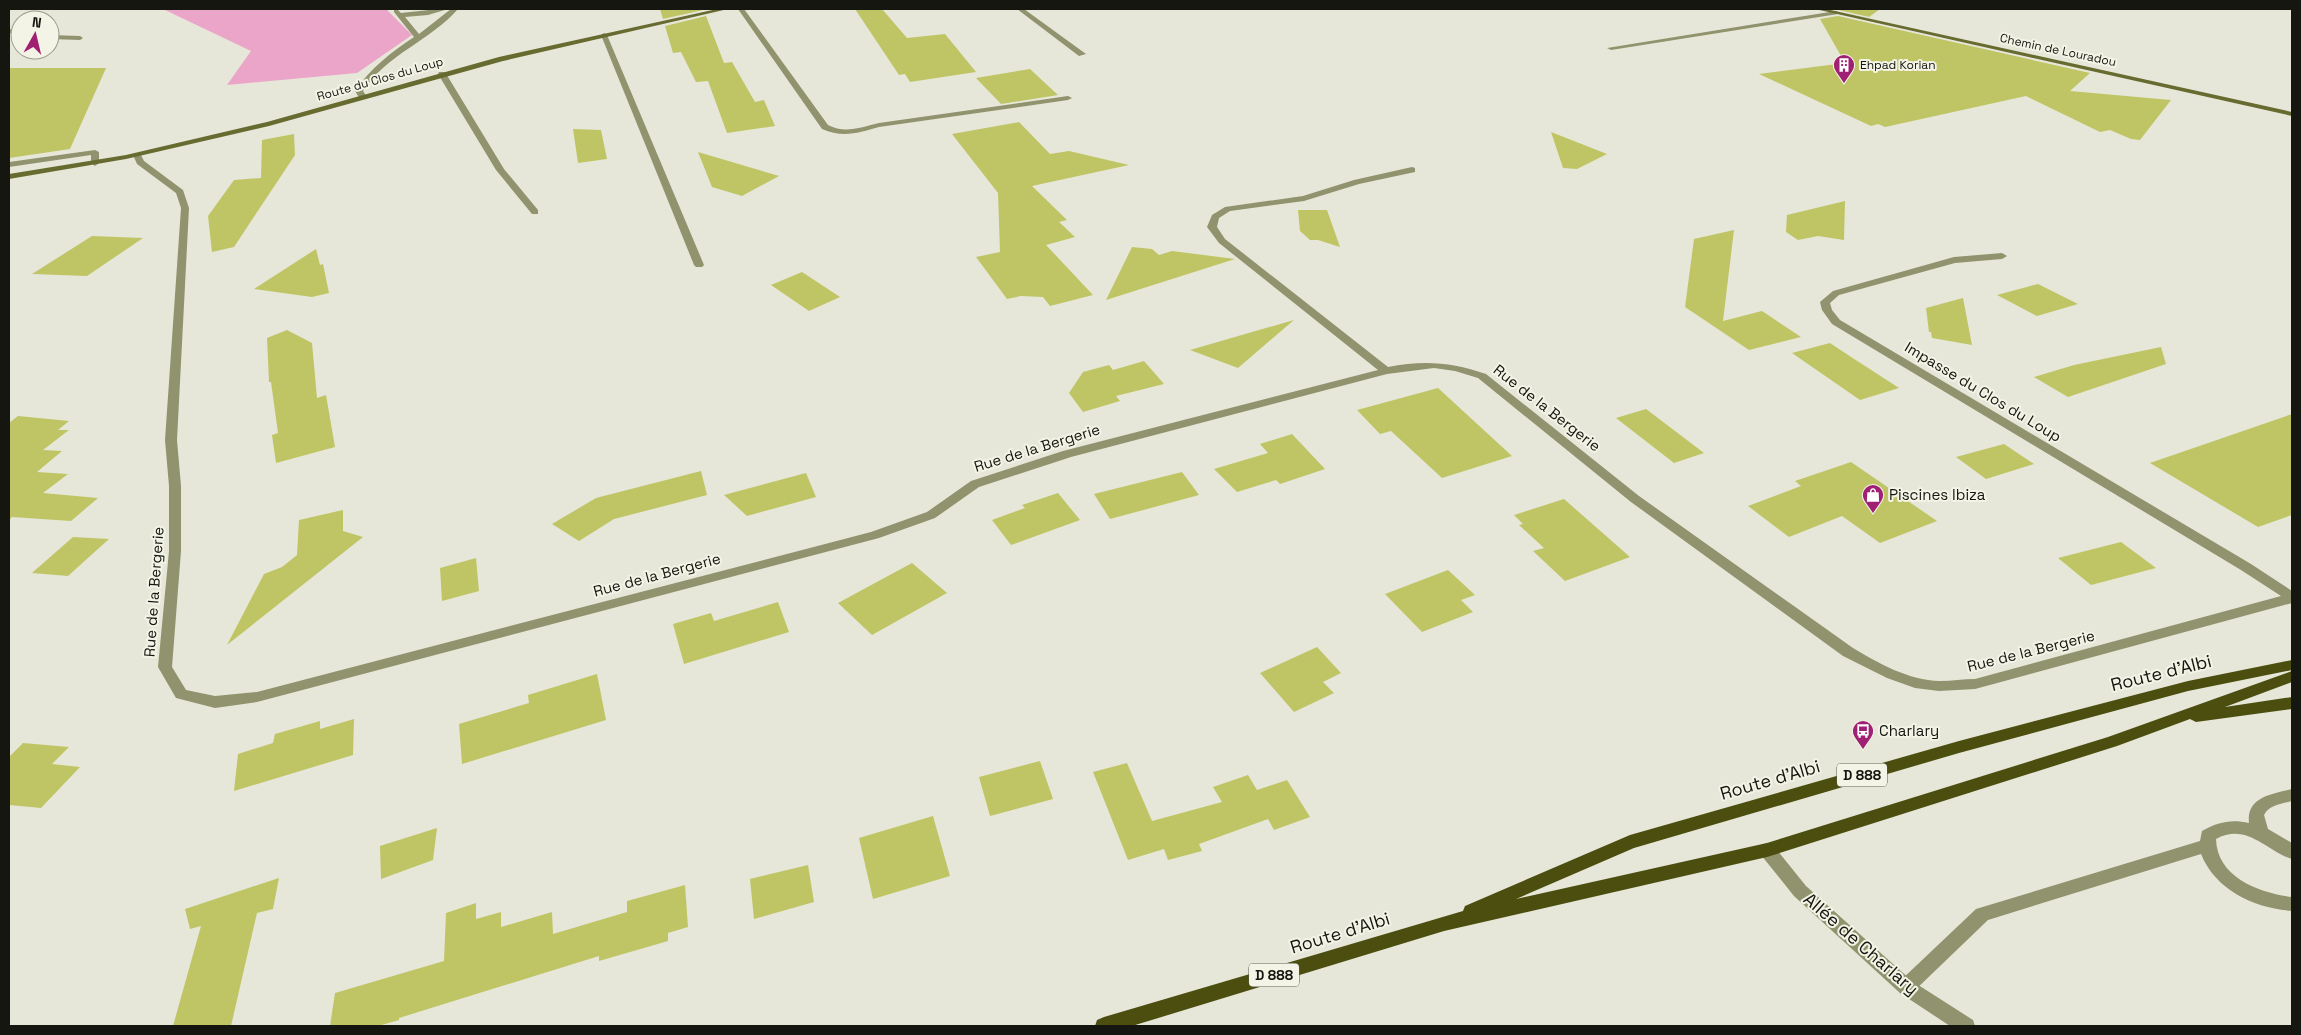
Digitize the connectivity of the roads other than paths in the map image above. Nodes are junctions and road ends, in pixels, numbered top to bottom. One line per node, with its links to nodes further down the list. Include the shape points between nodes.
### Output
1 (394, 9): 9 (street)
2 (445, 9): 9 (street)
3 (455, 9): 13 (street, via 441,24)
4 (725, 9): 10 (street, Route du Clos du Loup)
5 (741, 9): 18 (street, via 825,127 833,132)
6 (1020, 9): 15 (street)
7 (1818, 9): 8 (street, Chemin de Louradou)
8 (1836, 13): 14 (street); 19 (street, Chemin de Louradou)
9 (399, 15): 13 (street)
10 (604, 35): 16 (street, Route du Clos du Loup); 29 (street)
11 (60, 37): 12 (street)
12 (80, 38)
13 (418, 38): 17 (street, via 371,72 359,91)
14 (1611, 48)
15 (1082, 54)
16 (442, 74): 17 (street, Route du Clos du Loup); 27 (street, via 500,170)
17 (363, 97): 20 (street, Route du Clos du Loup, via 269,124)
18 (1068, 98)
19 (2292, 114)
20 (131, 156): 21 (street, Route du Clos du Loup); 30 (street, Rue de la Bergerie, via 180,192 184,208 171,440 175,551 165,666 181,694 215,702 257,697 875,535 931,515 975,484 1067,454)
21 (95, 162): 22 (street, via 94,152); 23 (street, Route du Clos du Loup)
22 (9, 165)
23 (41, 170): 25 (street, Route du Clos du Loup); 26 (street, Route du Clos du Loup)
24 (1412, 170): 30 (street, via 1304,198 1228,209 1215,217 1212,227 1222,241)
25 (9, 171)
26 (9, 177)
27 (535, 212)
28 (2002, 256): 31 (street, Impasse du Clos du Loup, via 1954,260 1836,293 1825,302 1827,310 1836,322 2246,567)
29 (699, 265)
30 (1386, 371): 31 (street, Rue de la Bergerie, via 1437,364 1459,367 1482,376 1635,499 1848,652 1873,667 1905,679 1938,686 1975,684)
31 (2292, 598)
32 (2292, 665): 42 (main road, Route d'Albi / D 888, via 2188,686 1959,747 1630,842)
33 (2292, 676): 35 (main road, Route d'Albi / D 888)
34 (2292, 703): 35 (main road)
35 (2169, 720): 39 (main road, Route d'Albi / D 888, via 2112,742)
36 (2292, 795): 37 (street, via 2261,804 2254,820)
37 (2260, 833): 38 (street, via 2229,827 2216,829 2208,836); 40 (street)
38 (2206, 846): 41 (street, via 2215,866 2235,884 2266,900); 43 (street, via 1982,914)
39 (1767, 850): 42 (main road, Route d'Albi / D 888); 43 (street, Allée de Charlary, via 1800,891)
40 (2292, 852)
41 (2292, 904)
42 (1444, 923): 44 (main road, Route d'Albi / D 888)
43 (1906, 987): 45 (street, Allée de Charlary)
44 (1104, 1026)
45 (1966, 1026)

